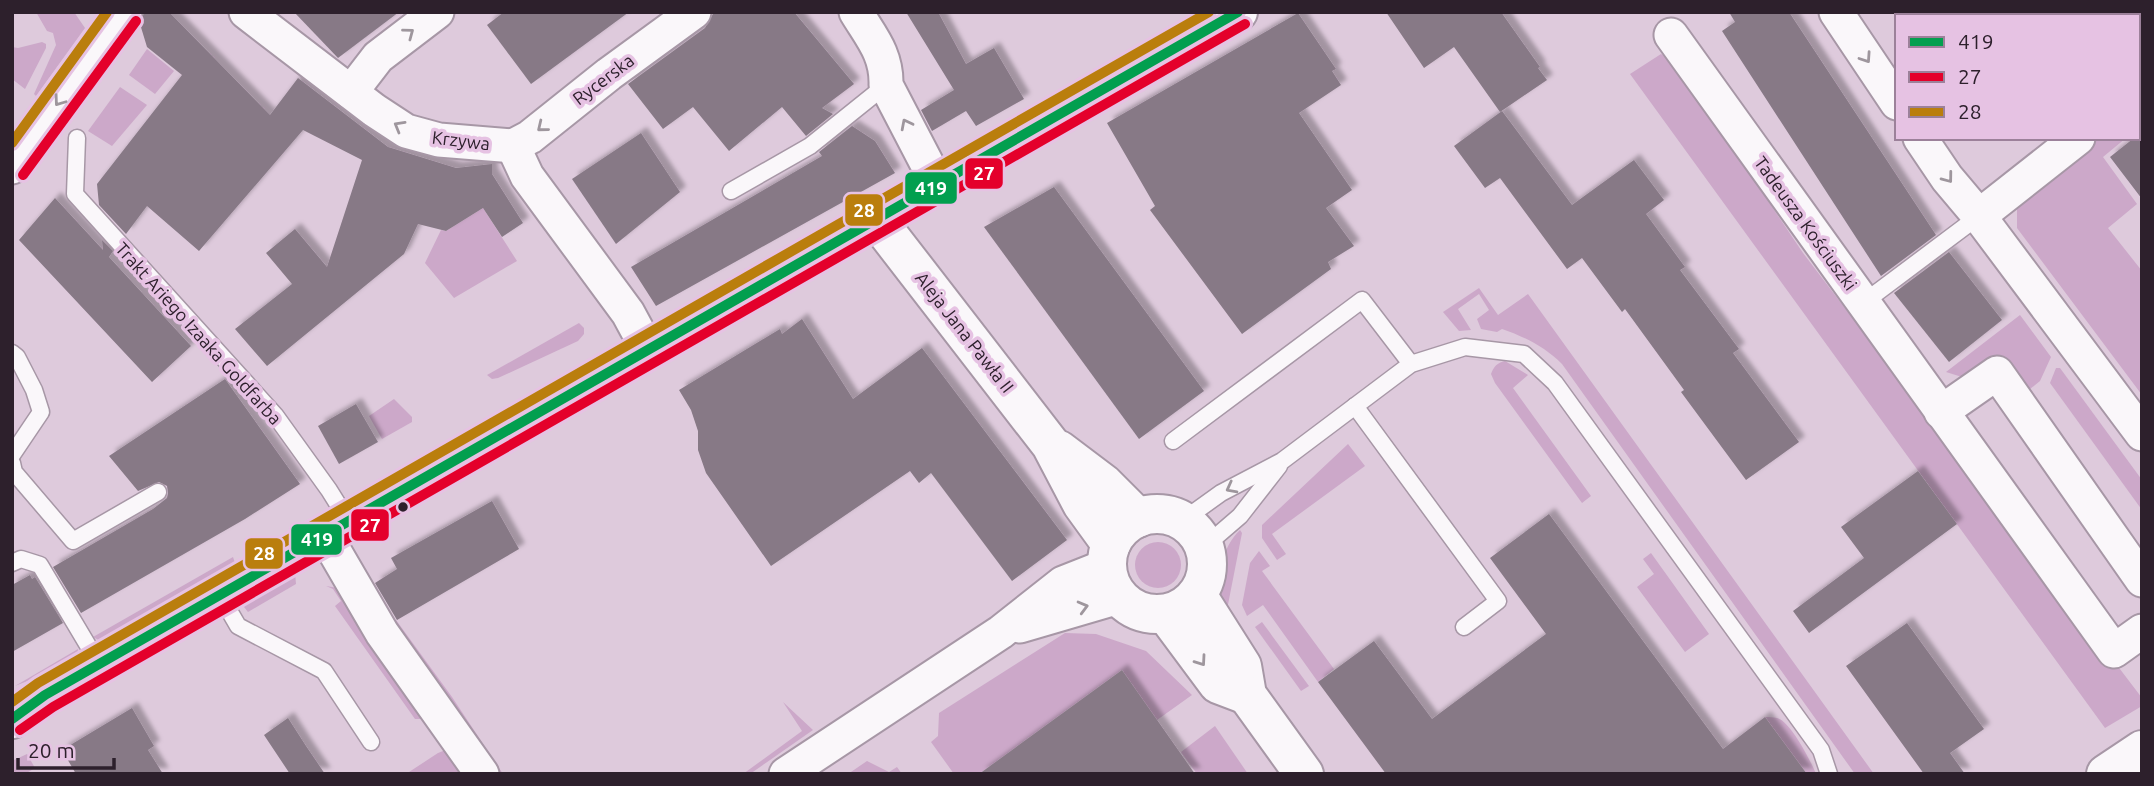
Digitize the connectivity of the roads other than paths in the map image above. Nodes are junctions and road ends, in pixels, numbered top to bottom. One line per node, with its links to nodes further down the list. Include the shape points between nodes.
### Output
1 (125, 12): 16 (street, one-way to 16)
2 (246, 12): 10 (street, Krzywa)
3 (437, 12): 10 (street, one-way to 3, via 378,57)
4 (694, 12): 15 (street, Rycerska, one-way to 15)
5 (856, 12): 9 (street, via 880,51)
6 (1238, 12): 17 (street)
7 (1836, 12): 11 (street, one-way to 11)
8 (1671, 35): 21 (street, Tadeusza Kościuszki)
9 (886, 85): 17 (street, one-way to 9); 18 (lane, via 810,146)
10 (351, 93): 15 (street, Krzywa, one-way to 10, via 439,140 406,131)
11 (1895, 100)
12 (77, 138): 35 (lane, Trakt Ariego Izaaka Goldfarba, via 75,194 275,415 329,490)
13 (1921, 140): 19 (street, one-way to 19)
14 (2075, 140): 19 (street)
15 (513, 146): 22 (street, Krzywa, via 527,176 628,313)
16 (12, 167)
17 (938, 184): 20 (street)
18 (731, 191)
19 (1979, 216): 21 (lane); 27 (street)
20 (877, 220): 22 (street); 29 (street, Aleja Jana Pawła II)
21 (1863, 303): 26 (street, Tadeusza Kościuszki)
22 (648, 350): 35 (street)
23 (12, 353): 30 (lane, via 41,412)
24 (1411, 363): 25 (lane); 28 (lane, via 1362,300); 52 (lane, via 1465,347 1524,354 1555,383 1821,750)
25 (1355, 406): 31 (lane); 42 (lane, via 1498,601)
26 (1941, 412): 39 (street, via 1997,373); 43 (street, Tadeusza Kościuszki, via 2114,651)
27 (2142, 435)
28 (1172, 441)
29 (1052, 445): 34 (street, Aleja Jana Pawła II, via 1104,484); 38 (street, Aleja Jana Pawła II)
30 (12, 455)
31 (1282, 461): 36 (lane, one-way to 36, via 1220,493); 36 (lane, via 1240,516)
32 (12, 463): 33 (lane, via 14,472 73,541)
33 (158, 492)
34 (1138, 518): 36 (street, via 1168,516); 38 (street, via 1122,528)
35 (337, 528): 40 (street); 49 (street, via 382,633)
36 (1193, 534): 41 (street, via 1207,564 1205,580)
37 (12, 563): 44 (lane, via 21,559 40,565)
38 (1112, 569): 41 (street, via 1132,608 1148,614); 50 (street, via 1063,583 1001,632)
39 (2142, 580)
40 (220, 595): 44 (street); 47 (lane, via 238,626 324,671)
41 (1181, 604): 51 (street, via 1218,684 1247,695)
42 (1464, 626)
43 (2142, 631)
44 (99, 664): 45 (street)
45 (29, 697): 46 (street)
46 (12, 719)
47 (371, 742)
48 (2142, 750): 53 (street)
49 (482, 774)
50 (786, 774)
51 (1304, 774)
52 (1829, 774)
53 (2106, 774)

